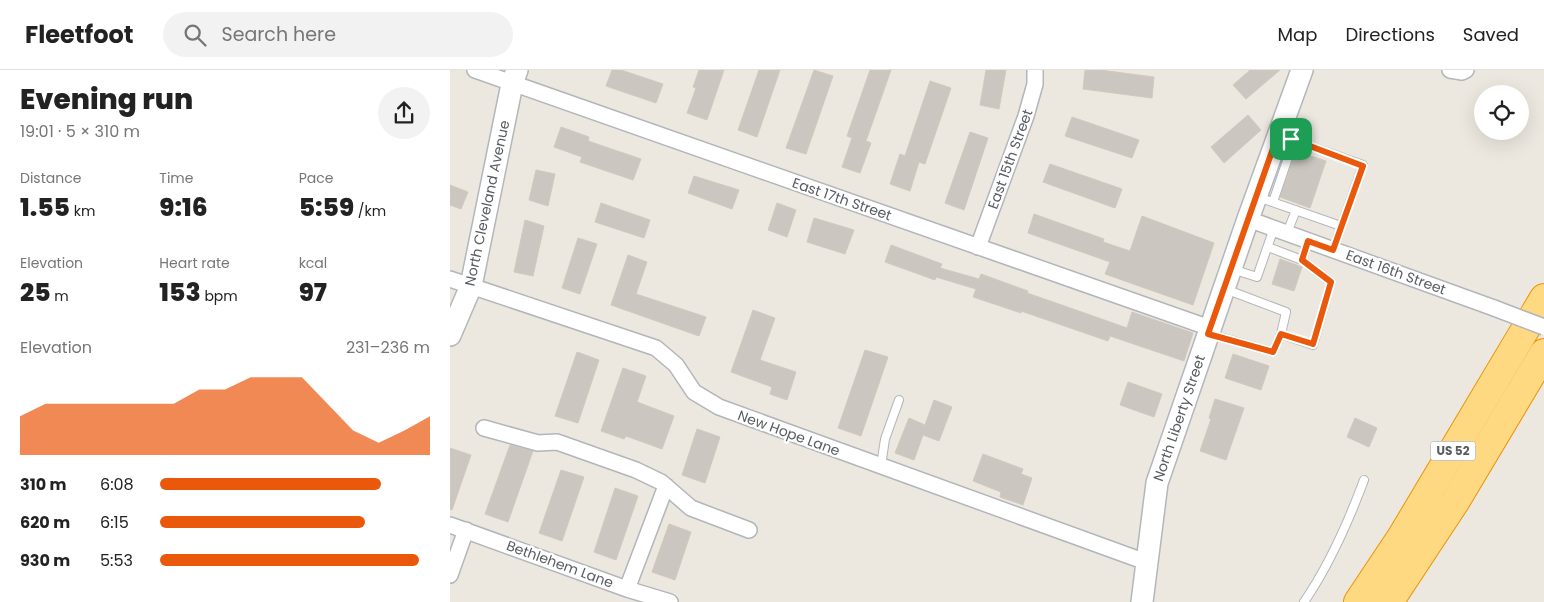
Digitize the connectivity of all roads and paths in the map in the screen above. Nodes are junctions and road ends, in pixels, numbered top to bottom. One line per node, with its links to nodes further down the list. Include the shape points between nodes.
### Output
1 (475, 70): 6 (street, East 17th Street)
2 (1035, 70): 16 (street, East 15th Street, via 1035,84 1026,116)
3 (1302, 70): 7 (main road, North Liberty Street)
4 (1450, 70): 5 (street)
5 (1466, 70)
6 (515, 77): 16 (street, East 17th Street); 22 (main road, North Cleveland Avenue)
7 (1286, 137): 8 (lane); 10 (main road, North Liberty Street); 10 (lane, via 1290,161 1283,181)
8 (1324, 151): 9 (lane); 13 (lane, via 1363,166)
9 (1321, 159)
10 (1264, 199): 11 (lane); 12 (main road, North Liberty Street)
11 (1301, 210): 13 (lane); 14 (lane)
12 (1248, 219): 14 (street, East 16th Street); 20 (main road, North Liberty Street)
13 (1342, 226): 18 (lane)
14 (1281, 231): 15 (street, East 16th Street); 17 (lane)
15 (1308, 241): 18 (street, East 16th Street); 19 (lane)
16 (978, 247): 26 (street, East 17th Street)
17 (1268, 248): 19 (lane); 20 (lane, via 1256,277)
18 (1333, 250): 25 (street, East 16th Street, bridge)
19 (1302, 260): 27 (lane, via 1331,282 1313,344)
20 (1231, 268): 23 (main road, North Liberty Street)
21 (450, 279): 22 (street, New Hope Lane)
22 (471, 286): 28 (main road, North Cleveland Avenue); 32 (street, New Hope Lane, via 656,348 676,365 694,392 719,407)
23 (1224, 289): 26 (main road, North Liberty Street); 27 (lane, via 1286,312)
24 (1544, 298): 45 (highway, US 52, via 1402,536)
25 (1544, 327)
26 (1209, 330): 27 (lane, via 1273,352); 39 (main road, North Liberty Street, via 1156,483)
27 (1281, 334)
28 (450, 335)
29 (1544, 353): 35 (highway, US 52)
30 (899, 400): 32 (lane, via 885,439)
31 (484, 428): 34 (street, via 538,443 557,442 636,470)
32 (880, 466): 39 (street, New Hope Lane)
33 (1364, 480): 44 (lane, via 1343,534)
34 (666, 486): 38 (street, via 691,508); 41 (street)
35 (1455, 502): 46 (highway, US 52); 47 (highway)
36 (450, 525): 37 (street, Bethlehem Lane)
37 (466, 530): 40 (street); 41 (street, Bethlehem Lane)
38 (749, 530)
39 (1146, 562): 43 (main road, North Liberty Street)
40 (450, 575)
41 (626, 589): 42 (street, Bethlehem Lane)
42 (662, 601)
43 (1142, 602)
44 (1304, 602)
45 (1358, 602)
46 (1389, 602)
47 (1409, 602)

